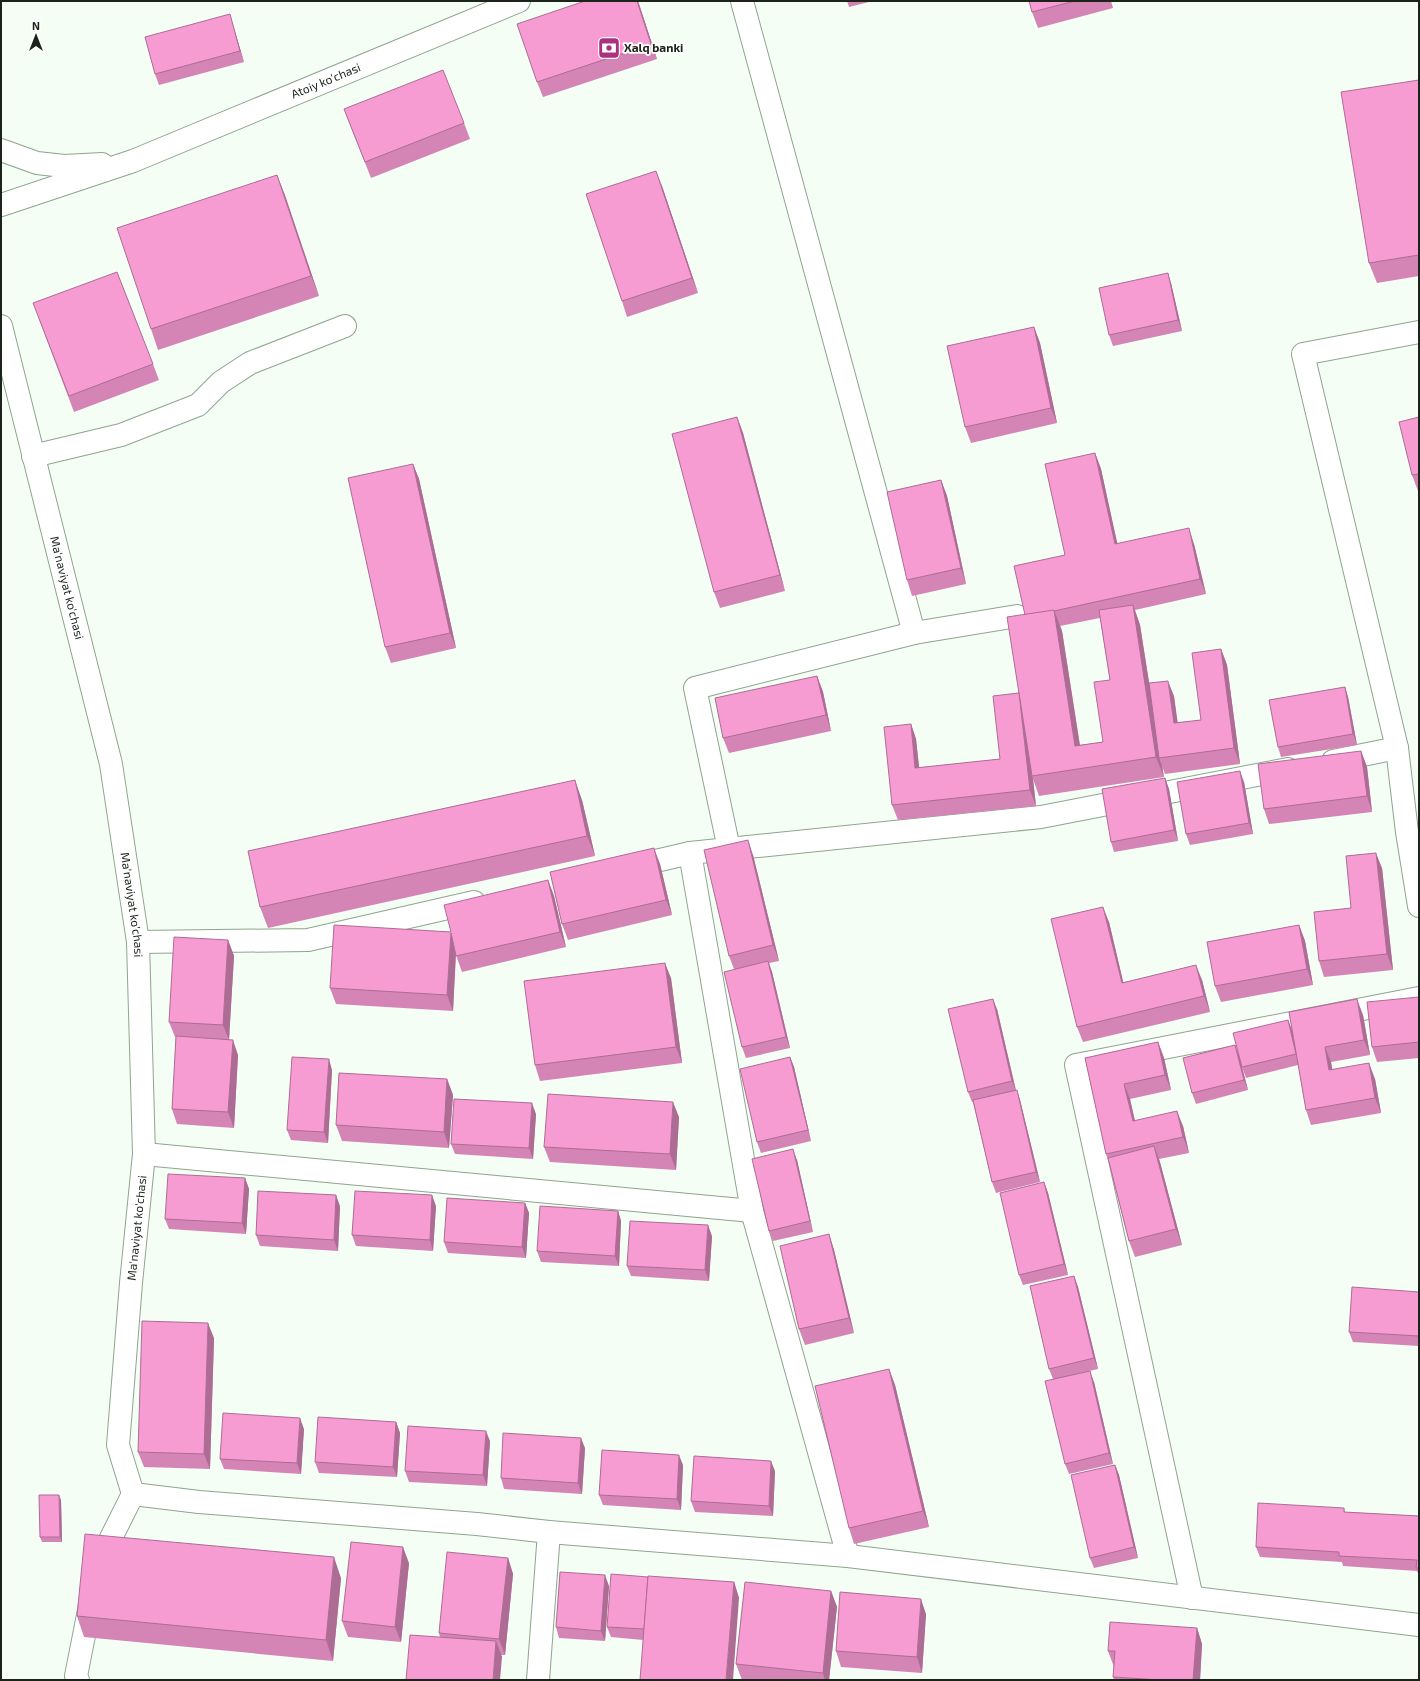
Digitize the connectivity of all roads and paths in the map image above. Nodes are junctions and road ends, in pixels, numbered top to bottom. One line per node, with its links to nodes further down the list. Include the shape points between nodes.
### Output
1 (519, 1): 4 (street, Atoiy ko'chasi)
2 (742, 1): 11 (street)
3 (1, 150): 4 (street, Atoiy ko'chasi, via 37,163 64,166)
4 (133, 161): 5 (street, Atoiy ko'chasi)
5 (1, 205)
6 (1, 326): 9 (street, Ma'naviyat ko'chasi)
7 (345, 326): 9 (street, via 250,364 221,382 198,405 121,435)
8 (1419, 332): 12 (street, via 1303,354)
9 (33, 456): 19 (street, Ma'naviyat ko'chasi, via 111,764)
10 (1017, 616): 11 (street)
11 (914, 633): 14 (street, via 695,688)
12 (1397, 748): 13 (street); 14 (street, via 1041,817)
13 (1413, 830): 18 (street)
14 (729, 849): 15 (street)
15 (690, 853): 16 (street); 22 (street)
16 (612, 871)
17 (495, 897): 19 (street, via 308,940)
18 (1419, 906)
19 (138, 942): 21 (street, Ma'naviyat ko'chasi)
20 (1419, 998): 26 (street, via 1076,1066)
21 (144, 1154): 22 (street); 23 (street, Ma'naviyat ko'chasi, via 118,1445)
22 (752, 1211): 25 (street)
23 (133, 1494): 24 (street); 28 (street, via 98,1561 76,1676)
24 (549, 1532): 25 (street); 29 (street)
25 (848, 1556): 26 (street)
26 (1192, 1598): 27 (street)
27 (1419, 1625)
28 (78, 1680)
29 (538, 1680)

